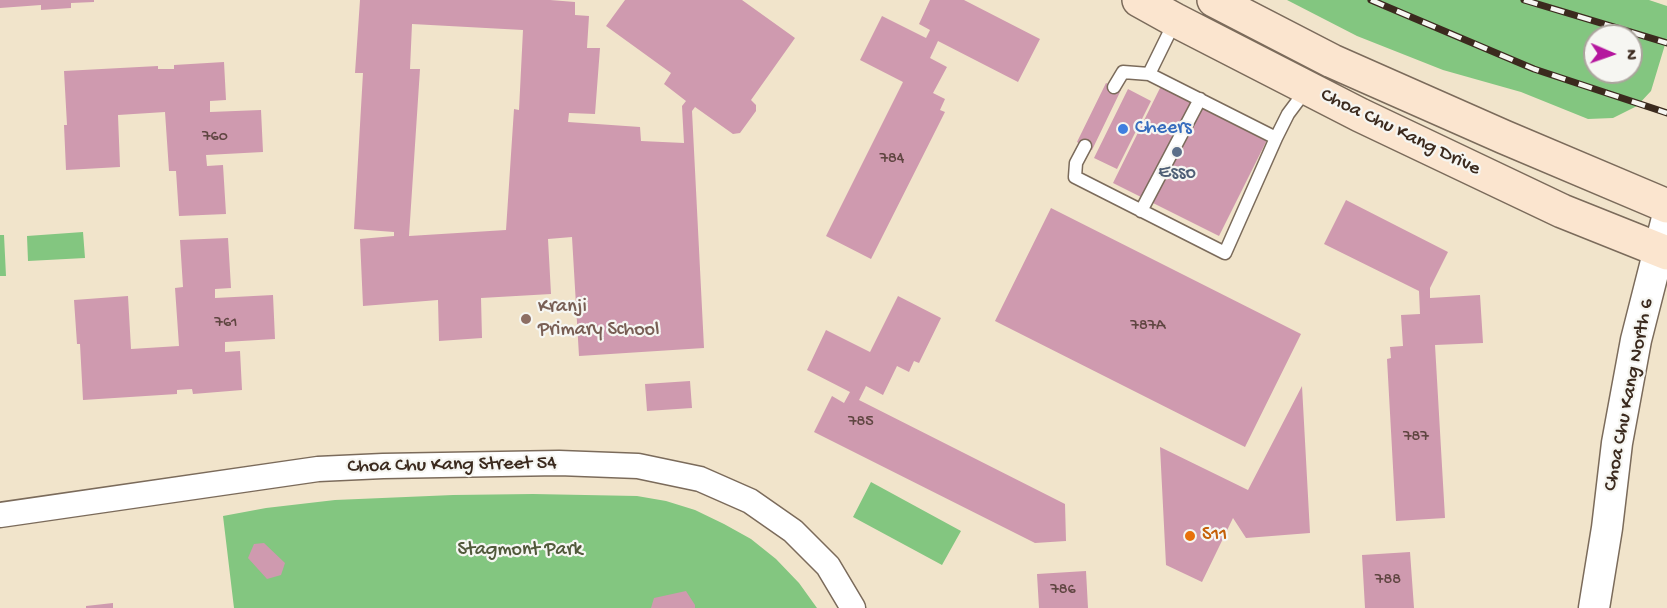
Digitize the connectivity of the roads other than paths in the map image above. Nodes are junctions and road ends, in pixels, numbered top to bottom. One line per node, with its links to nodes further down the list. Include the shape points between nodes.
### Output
1 (1139, 0): 3 (main road, Choa Chu Kang Drive)
2 (1214, 0): 10 (main road, Choa Chu Kang Drive, via 1332,61)
3 (1175, 20): 4 (lane); 6 (main road, Choa Chu Kang Drive)
4 (1149, 74): 5 (lane, via 1123,72); 7 (lane)
5 (1114, 87)
6 (1307, 89): 8 (lane); 13 (main road, Choa Chu Kang Drive, via 1562,211)
7 (1200, 99): 8 (lane); 11 (lane)
8 (1276, 138): 11 (lane, via 1225,253)
9 (1085, 146): 11 (lane, via 1076,163 1075,177)
10 (1667, 206)
11 (1141, 211)
12 (1667, 218): 13 (street, Choa Chu Kang North 6)
13 (1663, 252): 16 (street, Choa Chu Kang North 6, via 1636,340)
14 (0, 515): 15 (street, Choa Chu Kang Street 54, via 318,469 559,463 638,466 700,479 750,501 793,531 828,566)
15 (853, 608)
16 (1594, 608)

